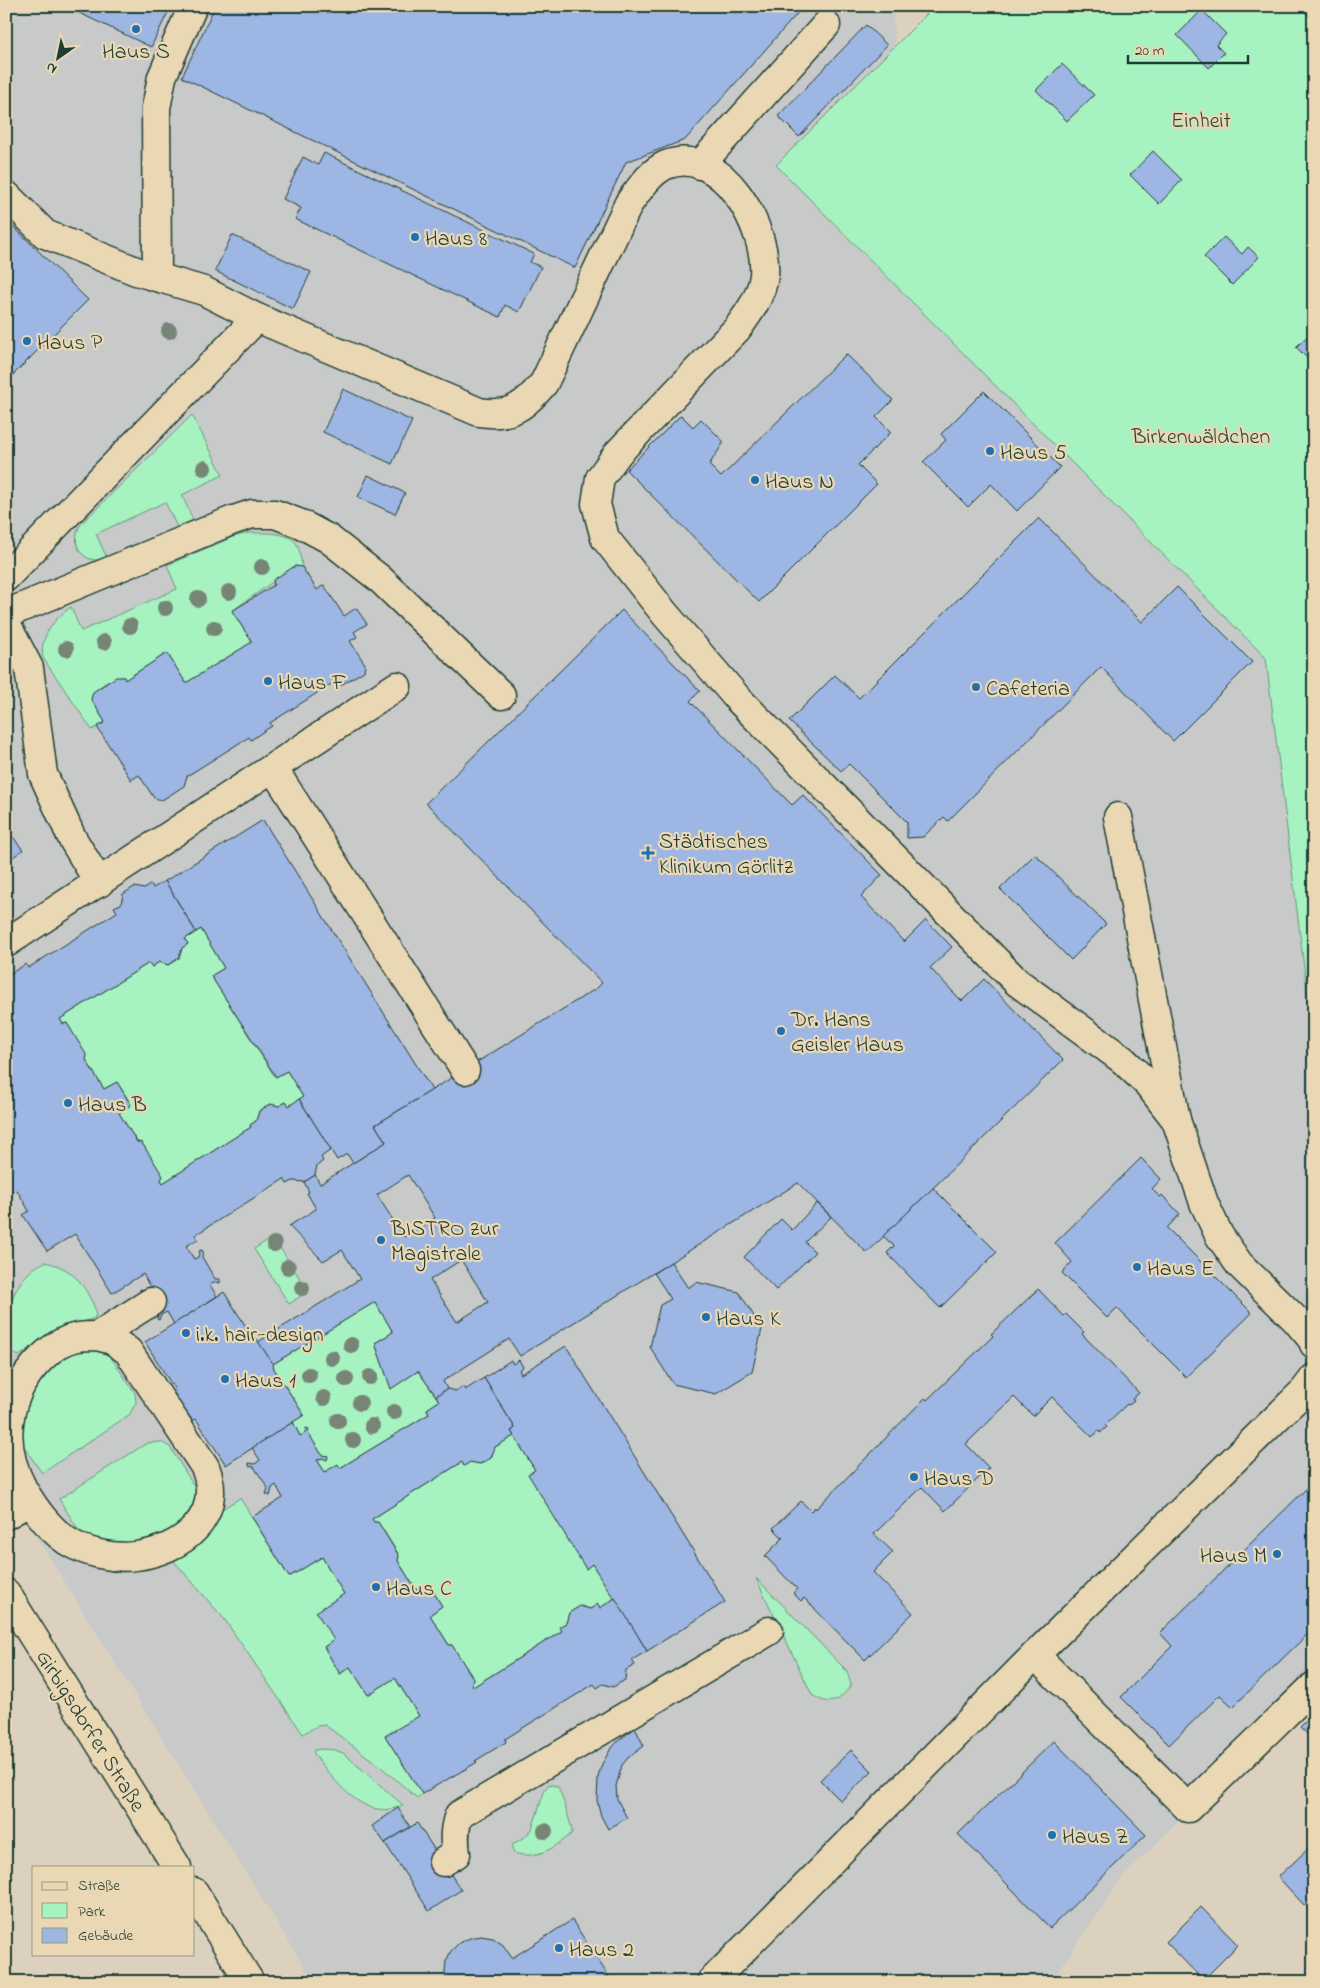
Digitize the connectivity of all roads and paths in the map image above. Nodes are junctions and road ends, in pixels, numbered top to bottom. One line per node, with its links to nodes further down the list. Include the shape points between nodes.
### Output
1 (193, 6): 5 (street, via 162,77 156,108)
2 (826, 25): 3 (street)
3 (700, 165): 6 (street, via 676,162 664,166 648,179 629,203 544,383 516,409 497,415 479,412); 17 (street, via 717,173 732,186 747,208 763,257 764,275 760,292 737,329 618,453 600,478 596,504 605,538 664,614 746,707 1017,982 1123,1060 1148,1084)
4 (6, 196): 5 (street, via 45,234)
5 (157, 277): 6 (street, via 204,292)
6 (257, 318): 7 (street)
7 (6, 577)
8 (6, 614): 11 (street, via 231,521 252,514 275,514 329,539 354,557)
9 (6, 624): 14 (street, via 28,668 43,774 72,838)
10 (396, 686): 12 (street)
11 (501, 695)
12 (273, 768): 14 (street); 16 (street)
13 (1118, 817): 17 (street)
14 (99, 883): 15 (street)
15 (6, 943)
16 (464, 1070)
17 (1176, 1120): 20 (street, via 1219,1235 1240,1264 1295,1319)
18 (151, 1302): 19 (street)
19 (97, 1336): 22 (street, via 77,1337 55,1347 37,1362 23,1381); 23 (street, via 112,1340 128,1351 205,1467 212,1492 206,1512 190,1534 158,1551 112,1556 88,1551 67,1541 49,1526)
20 (1314, 1344)
21 (1314, 1378): 27 (street)
22 (8, 1412): 23 (street, via 9,1449 14,1472)
23 (30, 1501): 24 (street)
24 (6, 1515)
25 (6, 1593): 30 (street, Girbigsdorfer Straße)
26 (770, 1632): 29 (street, via 459,1815 454,1838 456,1854)
27 (1035, 1655): 28 (street, via 1188,1808); 33 (street)
28 (1314, 1686)
29 (443, 1862)
30 (177, 1866)
31 (195, 1894): 32 (street)
32 (250, 1982)
33 (711, 1982)

